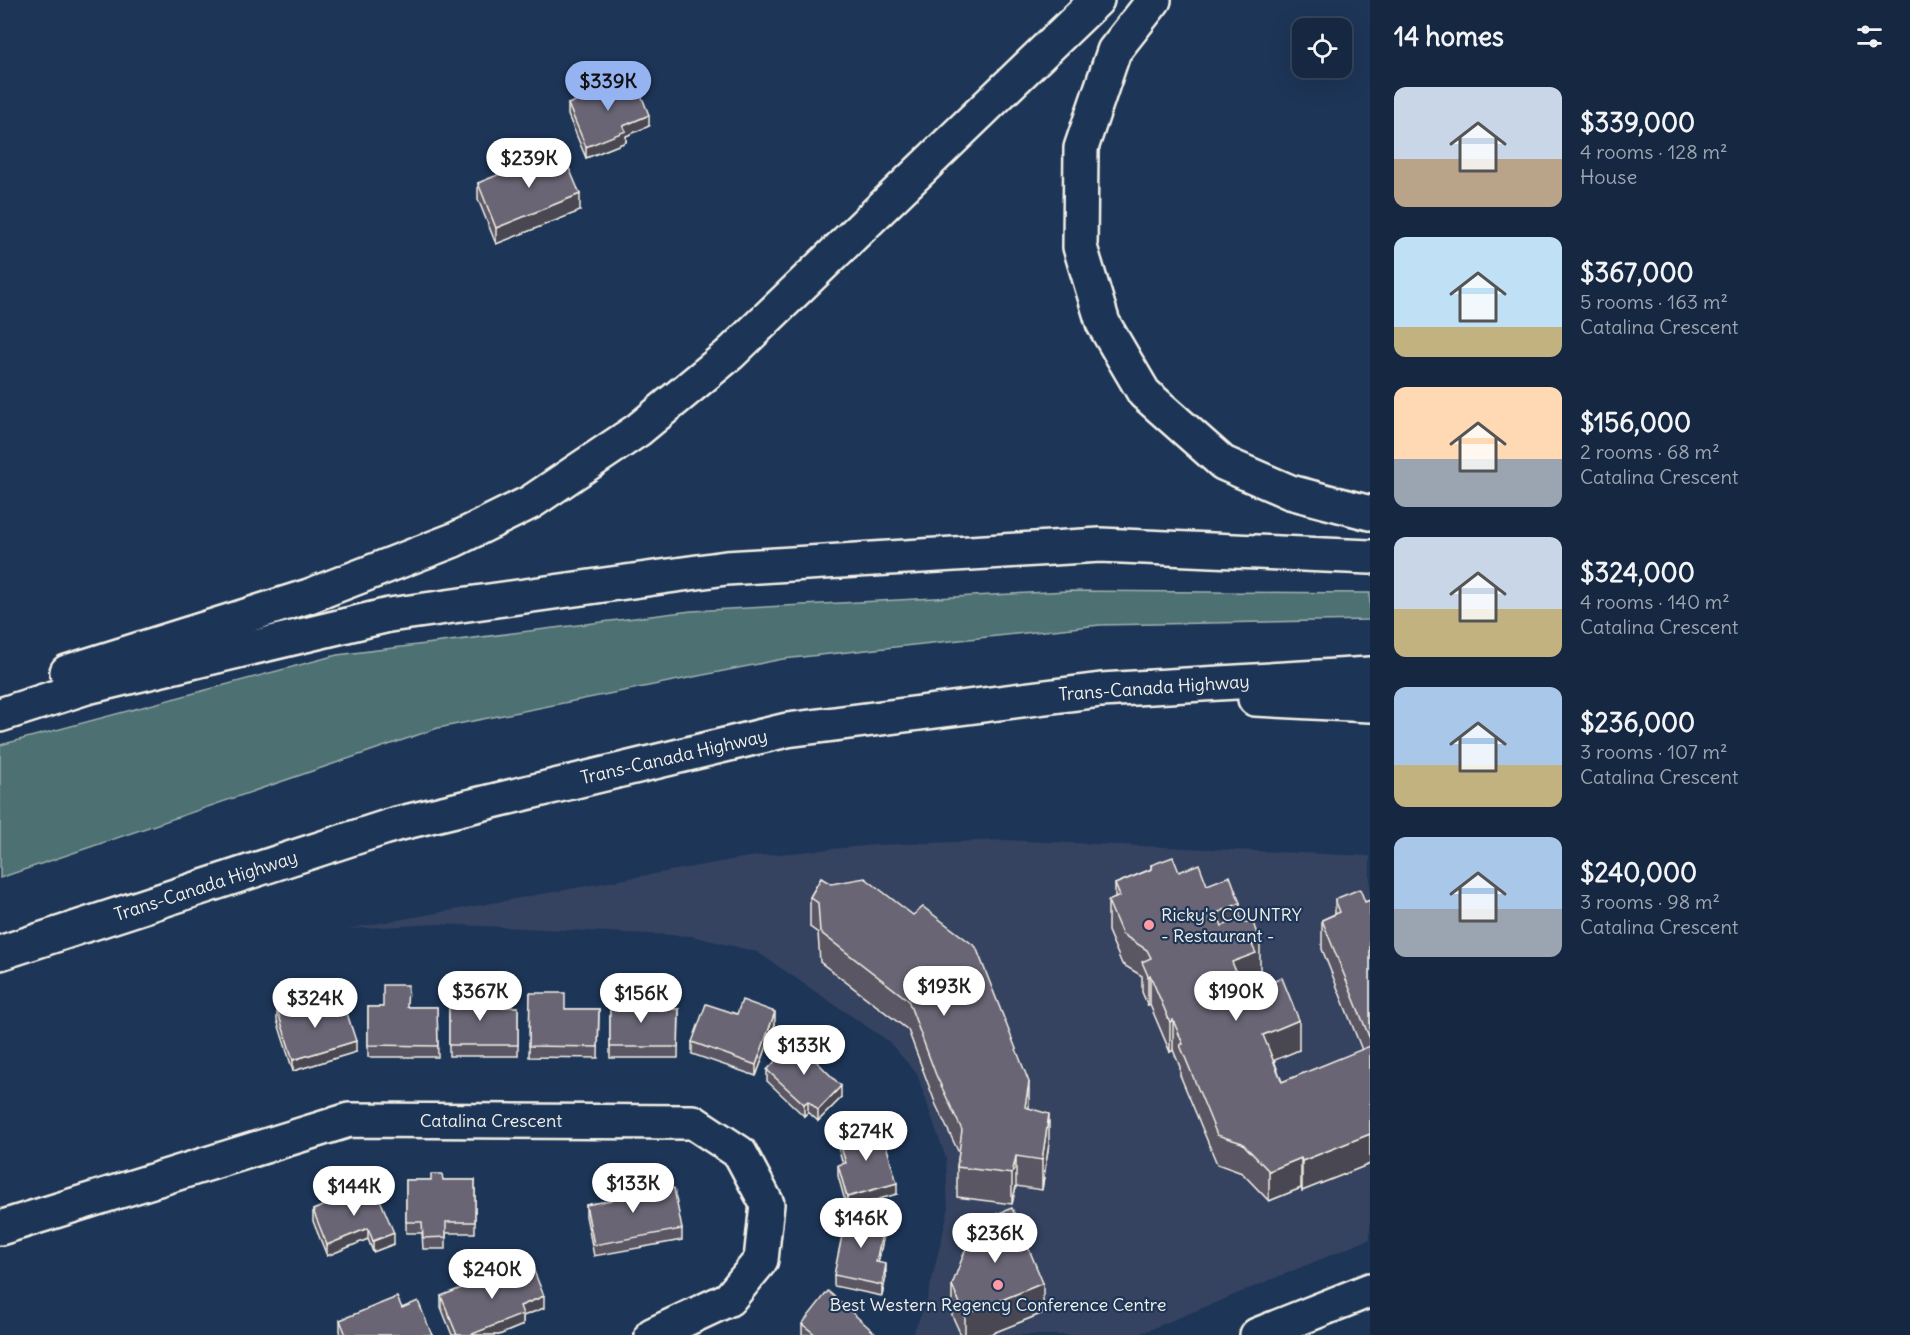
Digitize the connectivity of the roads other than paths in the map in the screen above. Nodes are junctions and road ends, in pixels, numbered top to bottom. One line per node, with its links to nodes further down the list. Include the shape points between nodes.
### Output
1 (1097, 0): 7 (main road, via 730,354 638,430 531,502 454,540 309,596)
2 (1154, 0): 3 (main road, via 1114,51 1081,148 1080,247 1103,323 1144,393 1223,464 1290,492)
3 (1370, 513)
4 (1370, 557): 9 (main road, via 1100,545 726,568 389,615 87,687)
5 (1370, 674): 6 (main road, Trans-Canada Highway)
6 (1101, 690): 8 (main road); 10 (main road, Trans-Canada Highway, via 788,730 393,825)
7 (0, 695)
8 (1370, 705)
9 (0, 715)
10 (0, 953)
11 (0, 1227): 13 (main road, Catalina Crescent, via 349,1120 693,1122 740,1153 767,1204 761,1260 729,1299)
12 (1370, 1290): 14 (main road)
13 (652, 1335)
14 (1257, 1335)

